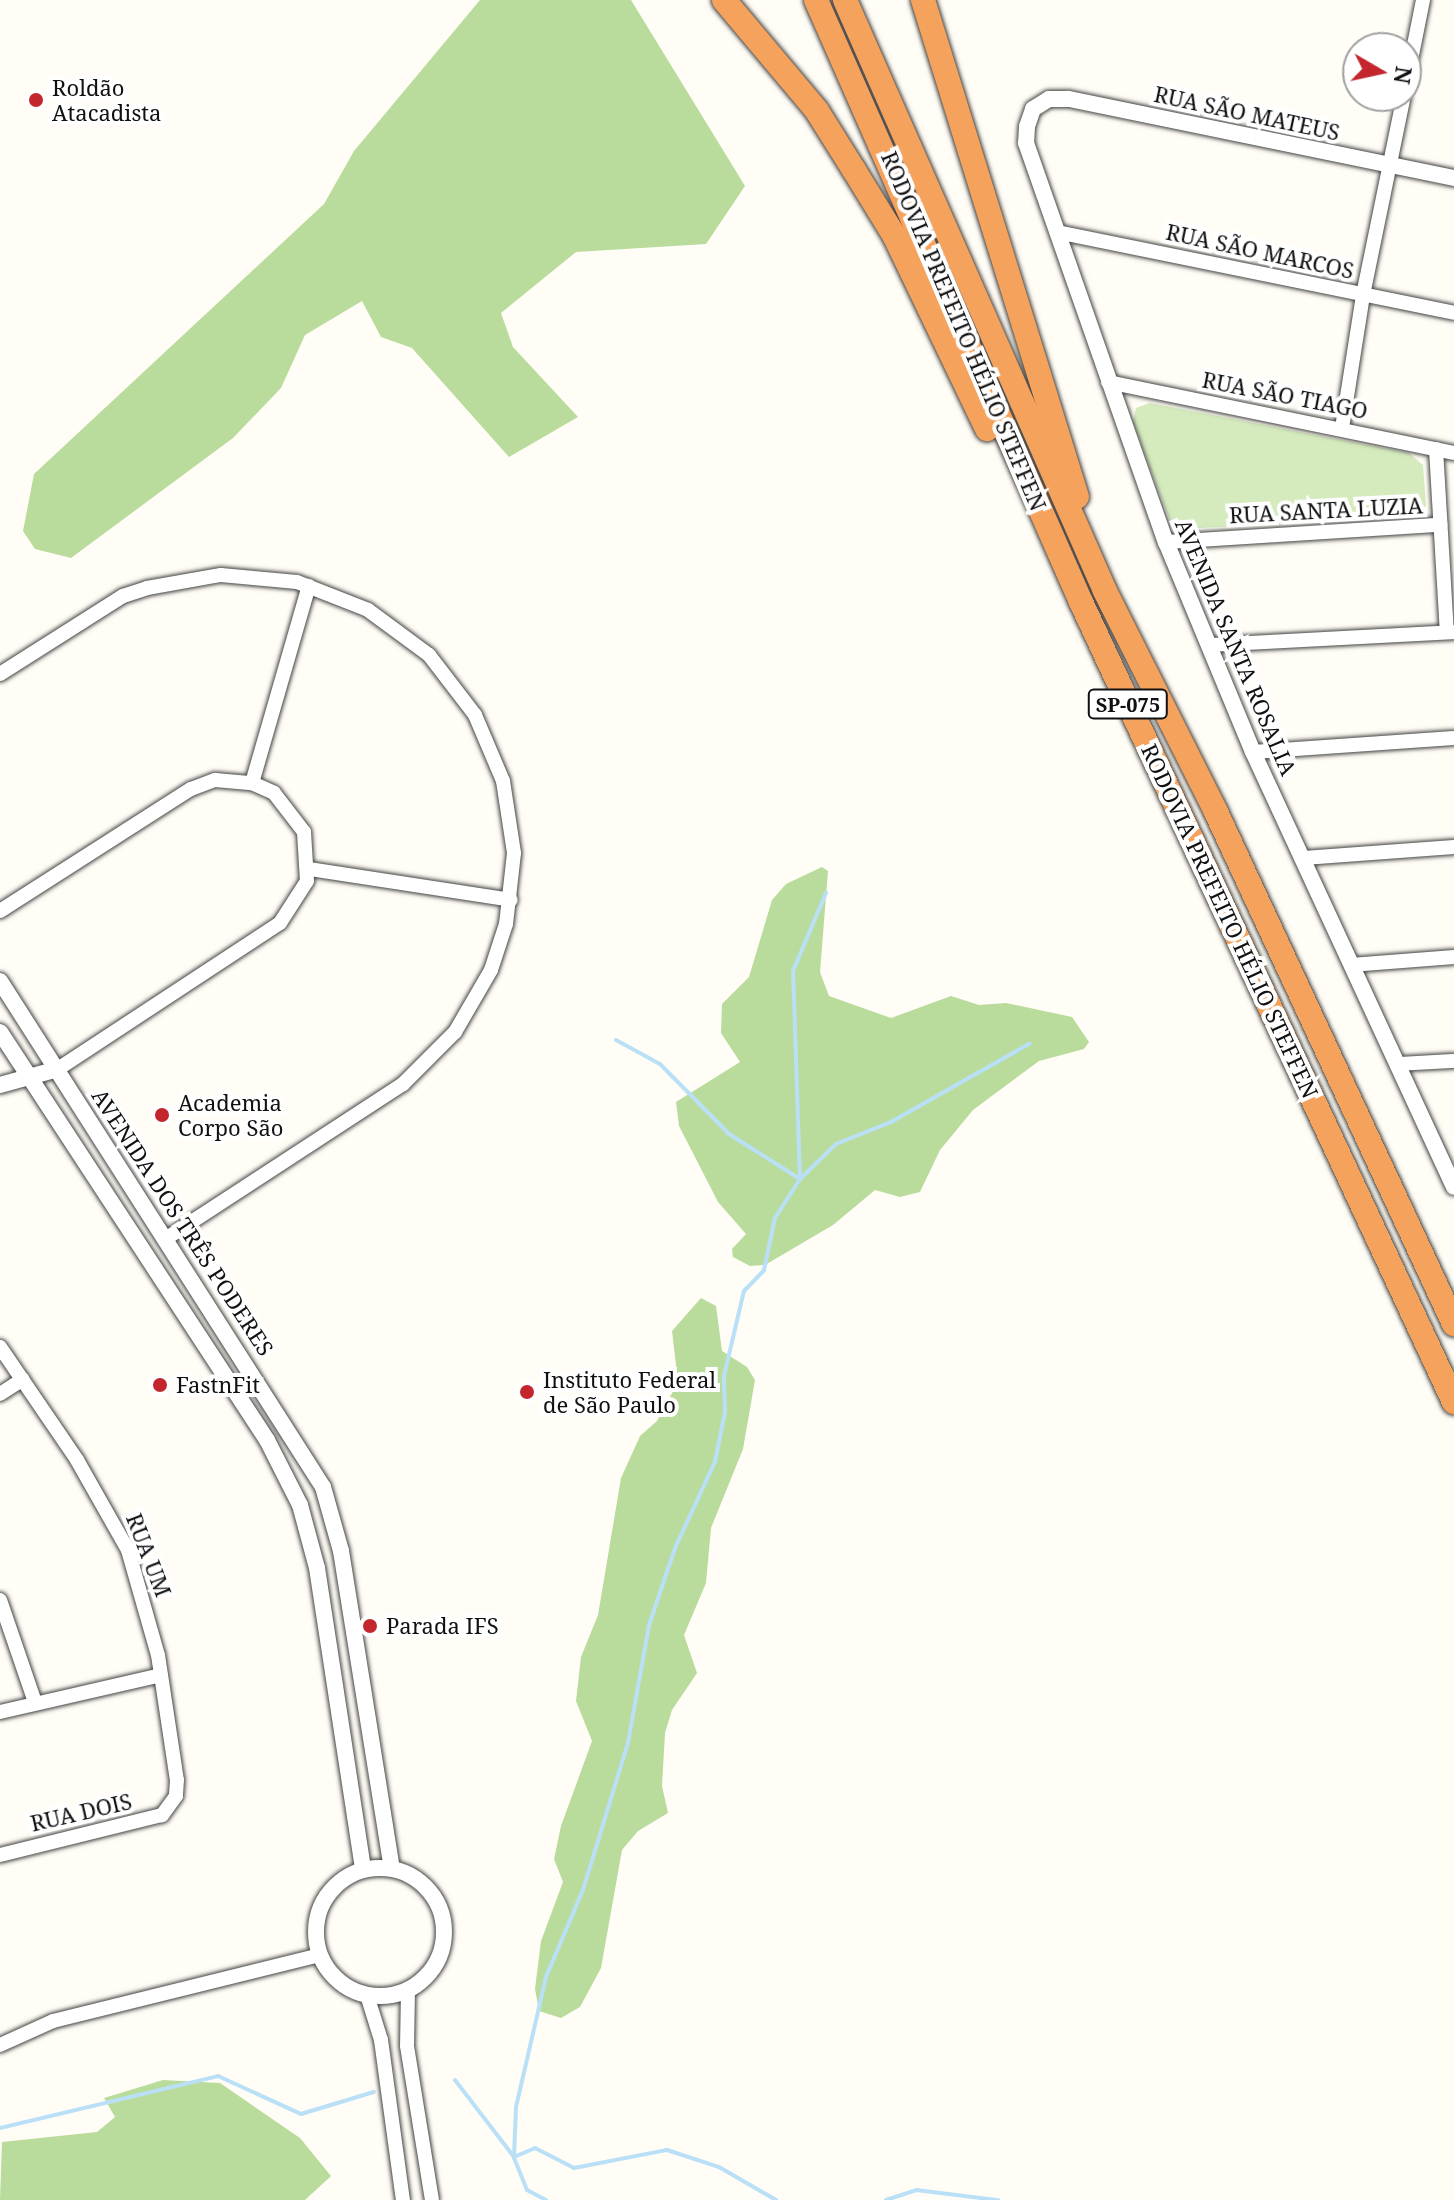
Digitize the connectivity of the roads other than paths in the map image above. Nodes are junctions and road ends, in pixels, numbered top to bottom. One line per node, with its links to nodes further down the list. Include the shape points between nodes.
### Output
1 (816, 0): 22 (highway, RODOVIA PREFEITO HÉLIO STEFFEN / SP-075)
2 (845, 0): 21 (highway, RODOVIA PREFEITO HÉLIO STEFFEN / SP-075)
3 (923, 0): 21 (highway)
4 (1423, 0): 6 (street)
5 (726, 2): 22 (highway, via 817,111 895,237 1004,464)
6 (1417, 32)
7 (1033, 109): 9 (street, RUA SÃO MATEUS, via 1049,99 1068,99); 11 (street, AVENIDA SANTA ROSALIA, via 1026,143)
8 (1401, 112): 9 (street)
9 (1390, 165): 10 (street, RUA SÃO MATEUS); 12 (street)
10 (1454, 178)
11 (1057, 232): 12 (street, RUA SÃO MARCOS); 14 (street, AVENIDA SANTA ROSALIA)
12 (1363, 295): 13 (street, RUA SÃO MARCOS); 15 (street)
13 (1454, 313)
14 (1108, 382): 15 (street, RUA SÃO TIAGO); 19 (street, AVENIDA SANTA ROSALIA)
15 (1342, 428): 16 (street, RUA SÃO TIAGO)
16 (1436, 449): 17 (street, RUA SÃO TIAGO); 18 (street)
17 (1454, 453)
18 (1440, 525): 19 (street, RUA SANTA LUZIA); 23 (street)
19 (1166, 542): 24 (street, AVENIDA SANTA ROSALIA)
20 (309, 586): 25 (street, via 221,575 147,588 123,596); 28 (street); 32 (street, via 389,623 429,655 468,704 496,759 509,805)
21 (1105, 591): 45 (highway, RODOVIA PREFEITO HÉLIO STEFFEN / SP-075, via 1216,812)
22 (1081, 602): 49 (highway, RODOVIA PREFEITO HÉLIO STEFFEN / SP-075)
23 (1450, 632): 24 (street)
24 (1210, 645): 27 (street, AVENIDA SANTA ROSALIA)
25 (0, 674)
26 (1454, 738): 27 (street)
27 (1253, 752): 30 (street, AVENIDA SANTA ROSALIA)
28 (252, 783): 31 (street, via 293,810 308,844); 33 (street, via 215,780 191,789)
29 (1454, 847): 30 (street)
30 (1304, 858): 35 (street, AVENIDA SANTA ROSALIA)
31 (309, 869): 32 (street); 40 (street, via 297,904 280,923)
32 (511, 900): 44 (street, via 500,947 481,991 455,1032 423,1067)
33 (0, 911)
34 (1454, 957): 35 (street)
35 (1351, 965): 39 (street, AVENIDA SANTA ROSALIA)
36 (0, 981): 40 (street, AVENIDA DOS TRÊS PODERES)
37 (0, 1032): 41 (street)
38 (1454, 1061): 39 (street)
39 (1398, 1064): 43 (street, AVENIDA SANTA ROSALIA)
40 (58, 1069): 41 (street); 44 (street, AVENIDA DOS TRÊS PODERES)
41 (29, 1074): 42 (street); 57 (street, via 267,1440 300,1505 317,1568)
42 (0, 1085)
43 (1453, 1181)
44 (167, 1238): 56 (street, AVENIDA DOS TRÊS PODERES, via 307,1457 333,1515)
45 (1454, 1324)
46 (0, 1347): 47 (street, RUA UM)
47 (23, 1379): 48 (street); 51 (street, RUA UM, via 117,1526 146,1602)
48 (0, 1394)
49 (1454, 1402)
50 (0, 1600): 52 (street)
51 (161, 1675): 52 (street); 54 (street, RUA UM, via 177,1780)
52 (35, 1702): 53 (street)
53 (0, 1712)
54 (170, 1808): 55 (street, RUA DOIS, via 142,1821)
55 (0, 1855)
56 (392, 1868): 57 (street); 59 (street, via 427,1887 443,1923 436,1962)
57 (363, 1869): 58 (street, via 328,1894 319,1913)
58 (320, 1955): 60 (street, via 339,1980); 61 (street, via 53,2021)
59 (408, 1990): 60 (street); 63 (street, via 407,2046)
60 (367, 1995): 62 (street, via 381,2040)
61 (0, 2045)
62 (403, 2200)
63 (432, 2200)

